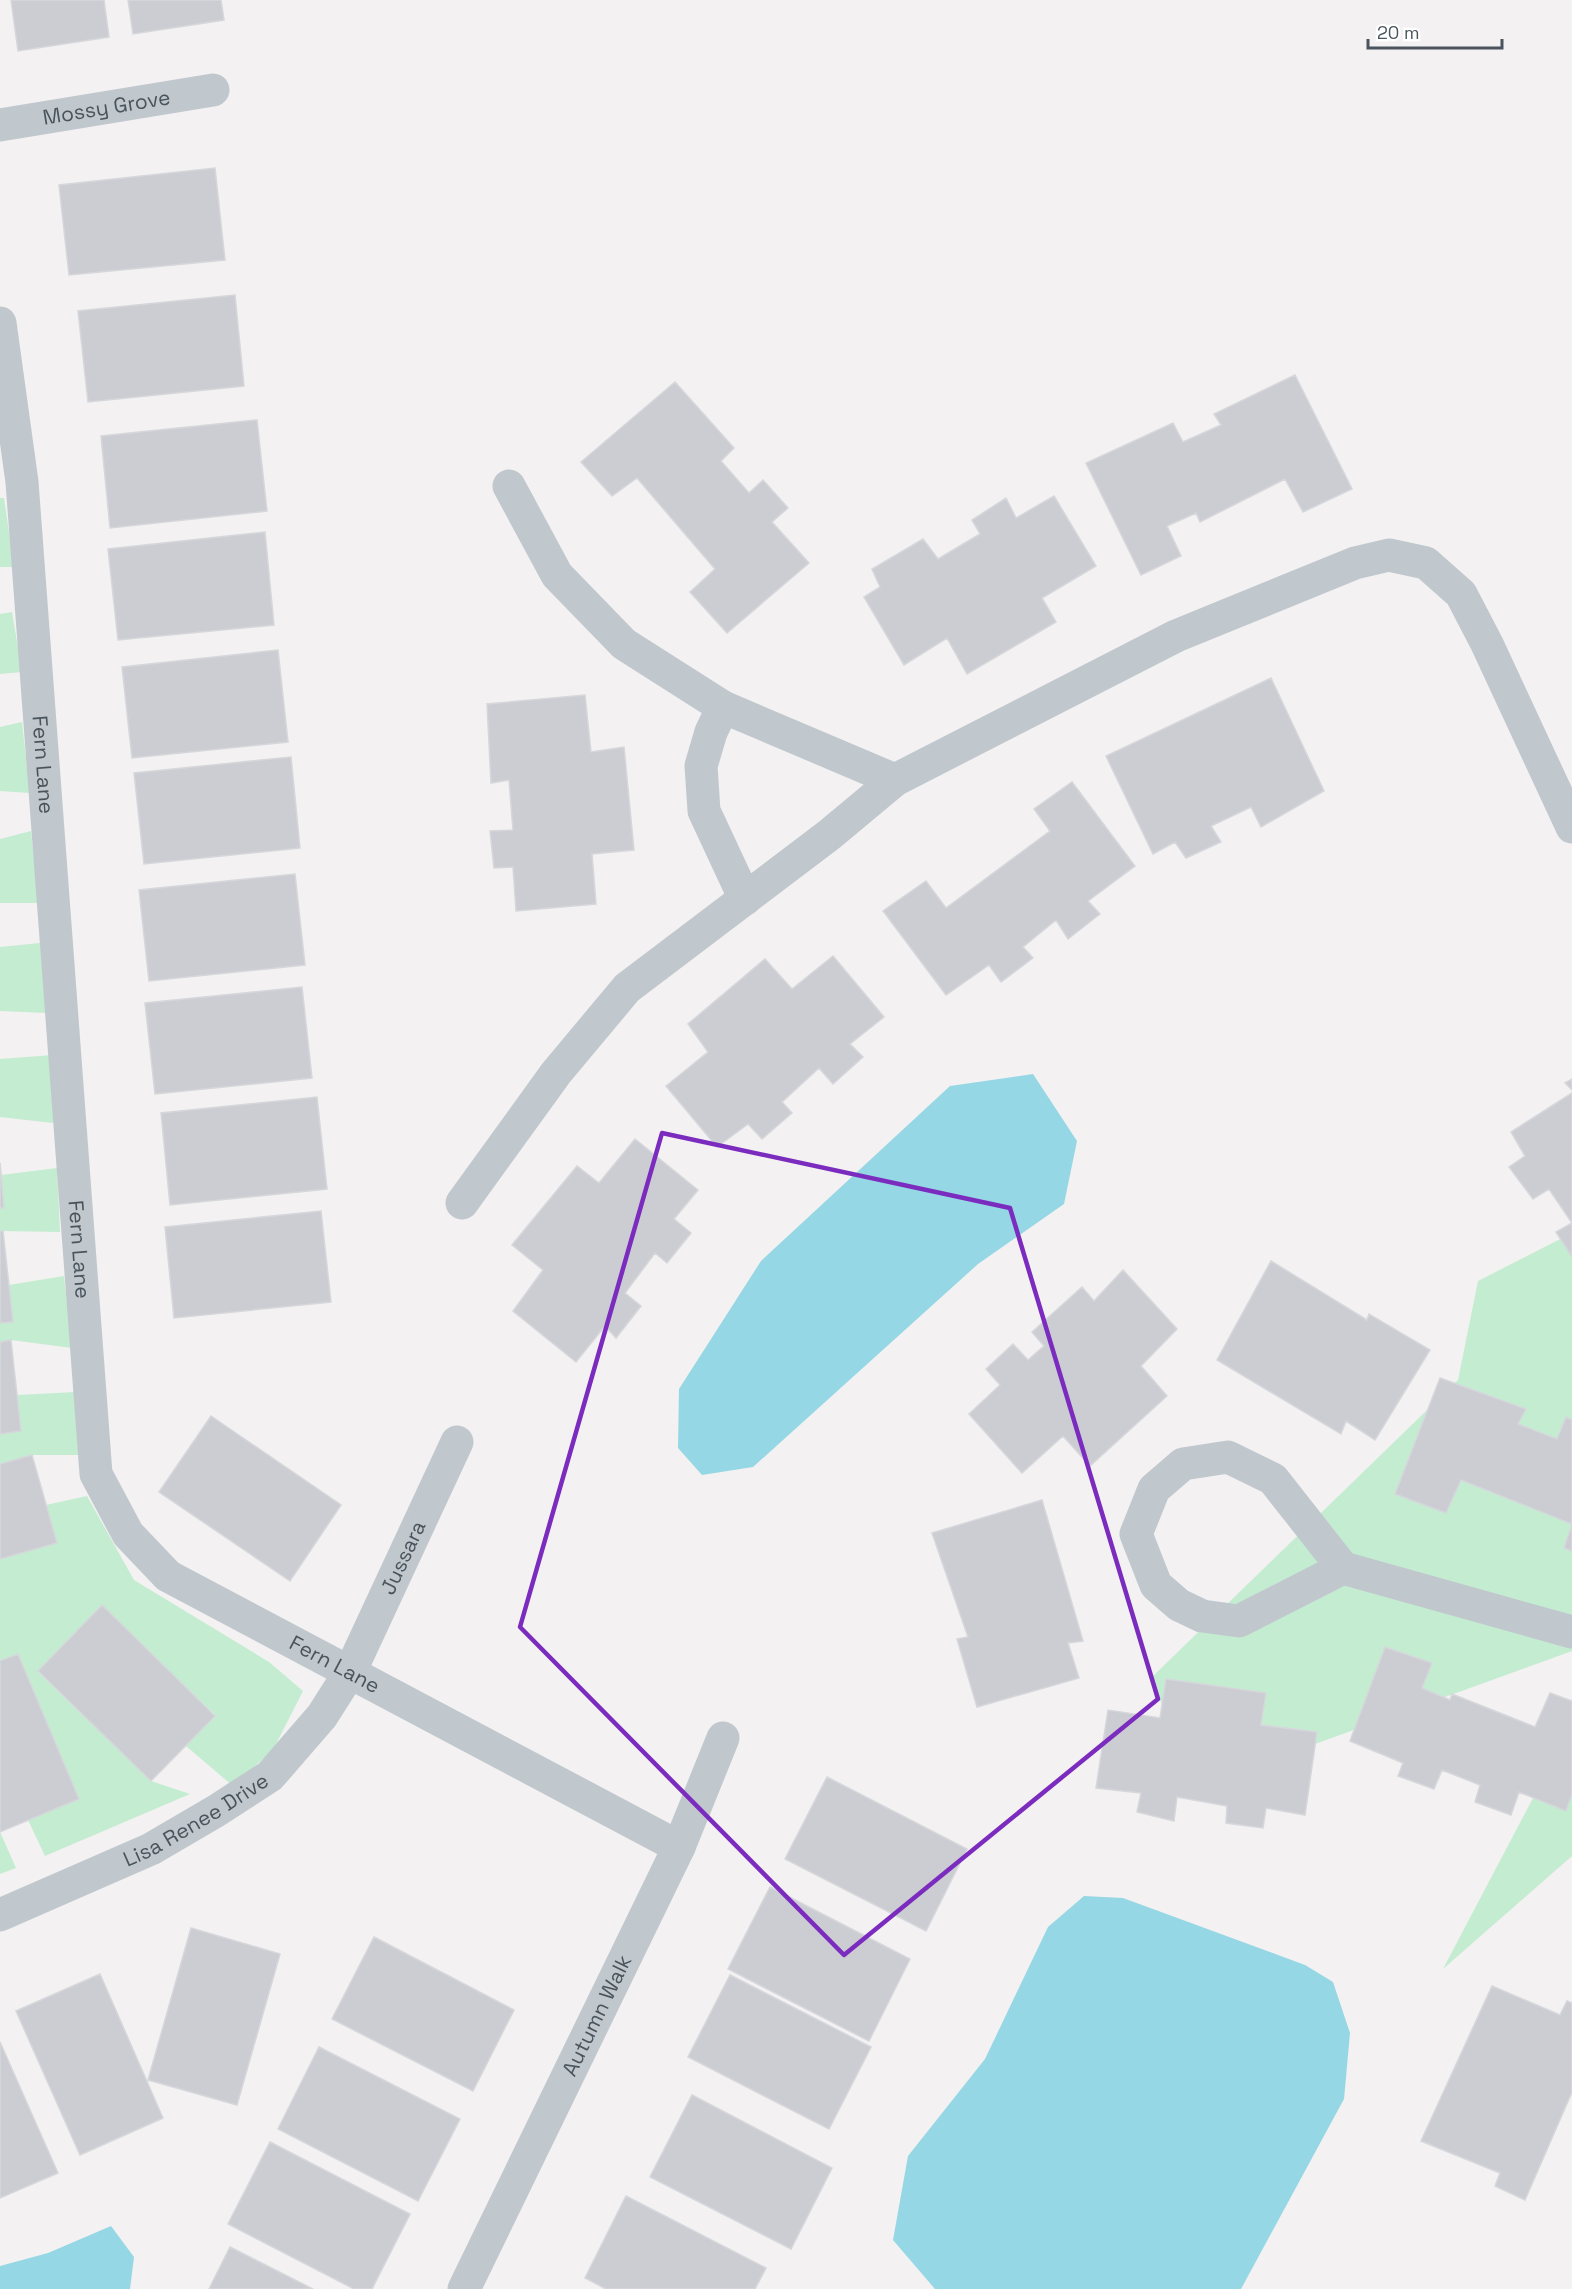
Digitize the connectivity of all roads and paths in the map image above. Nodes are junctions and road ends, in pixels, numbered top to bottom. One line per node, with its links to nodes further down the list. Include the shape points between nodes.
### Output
1 (213, 90): 2 (street, Mossy Grove)
2 (0, 125)
3 (0, 323): 13 (street, Fern Lane, via 22,482 96,1474 128,1534 168,1576)
4 (509, 486): 5 (street, via 557,575 624,644)
5 (723, 707): 6 (street); 8 (street, via 701,766 704,811)
6 (895, 780): 7 (street, via 1176,636 1355,563 1389,555 1426,563 1461,594); 8 (street)
7 (1572, 826)
8 (745, 899): 9 (street, via 627,988 556,1073)
9 (462, 1203)
10 (457, 1442): 13 (street, Jussara)
11 (1343, 1568): 11 (street, via 1273,1479 1228,1457 1183,1464 1154,1489 1136,1534 1156,1585 1179,1605 1202,1616 1239,1621); 12 (street)
12 (1572, 1632)
13 (350, 1672): 15 (street, Fern Lane); 16 (street, Lisa Renee Drive, via 322,1716 270,1776 151,1850)
14 (723, 1738): 15 (street, Autumn Walk)
15 (679, 1848): 17 (street, Autumn Walk)
16 (0, 1916)
17 (464, 2289)

